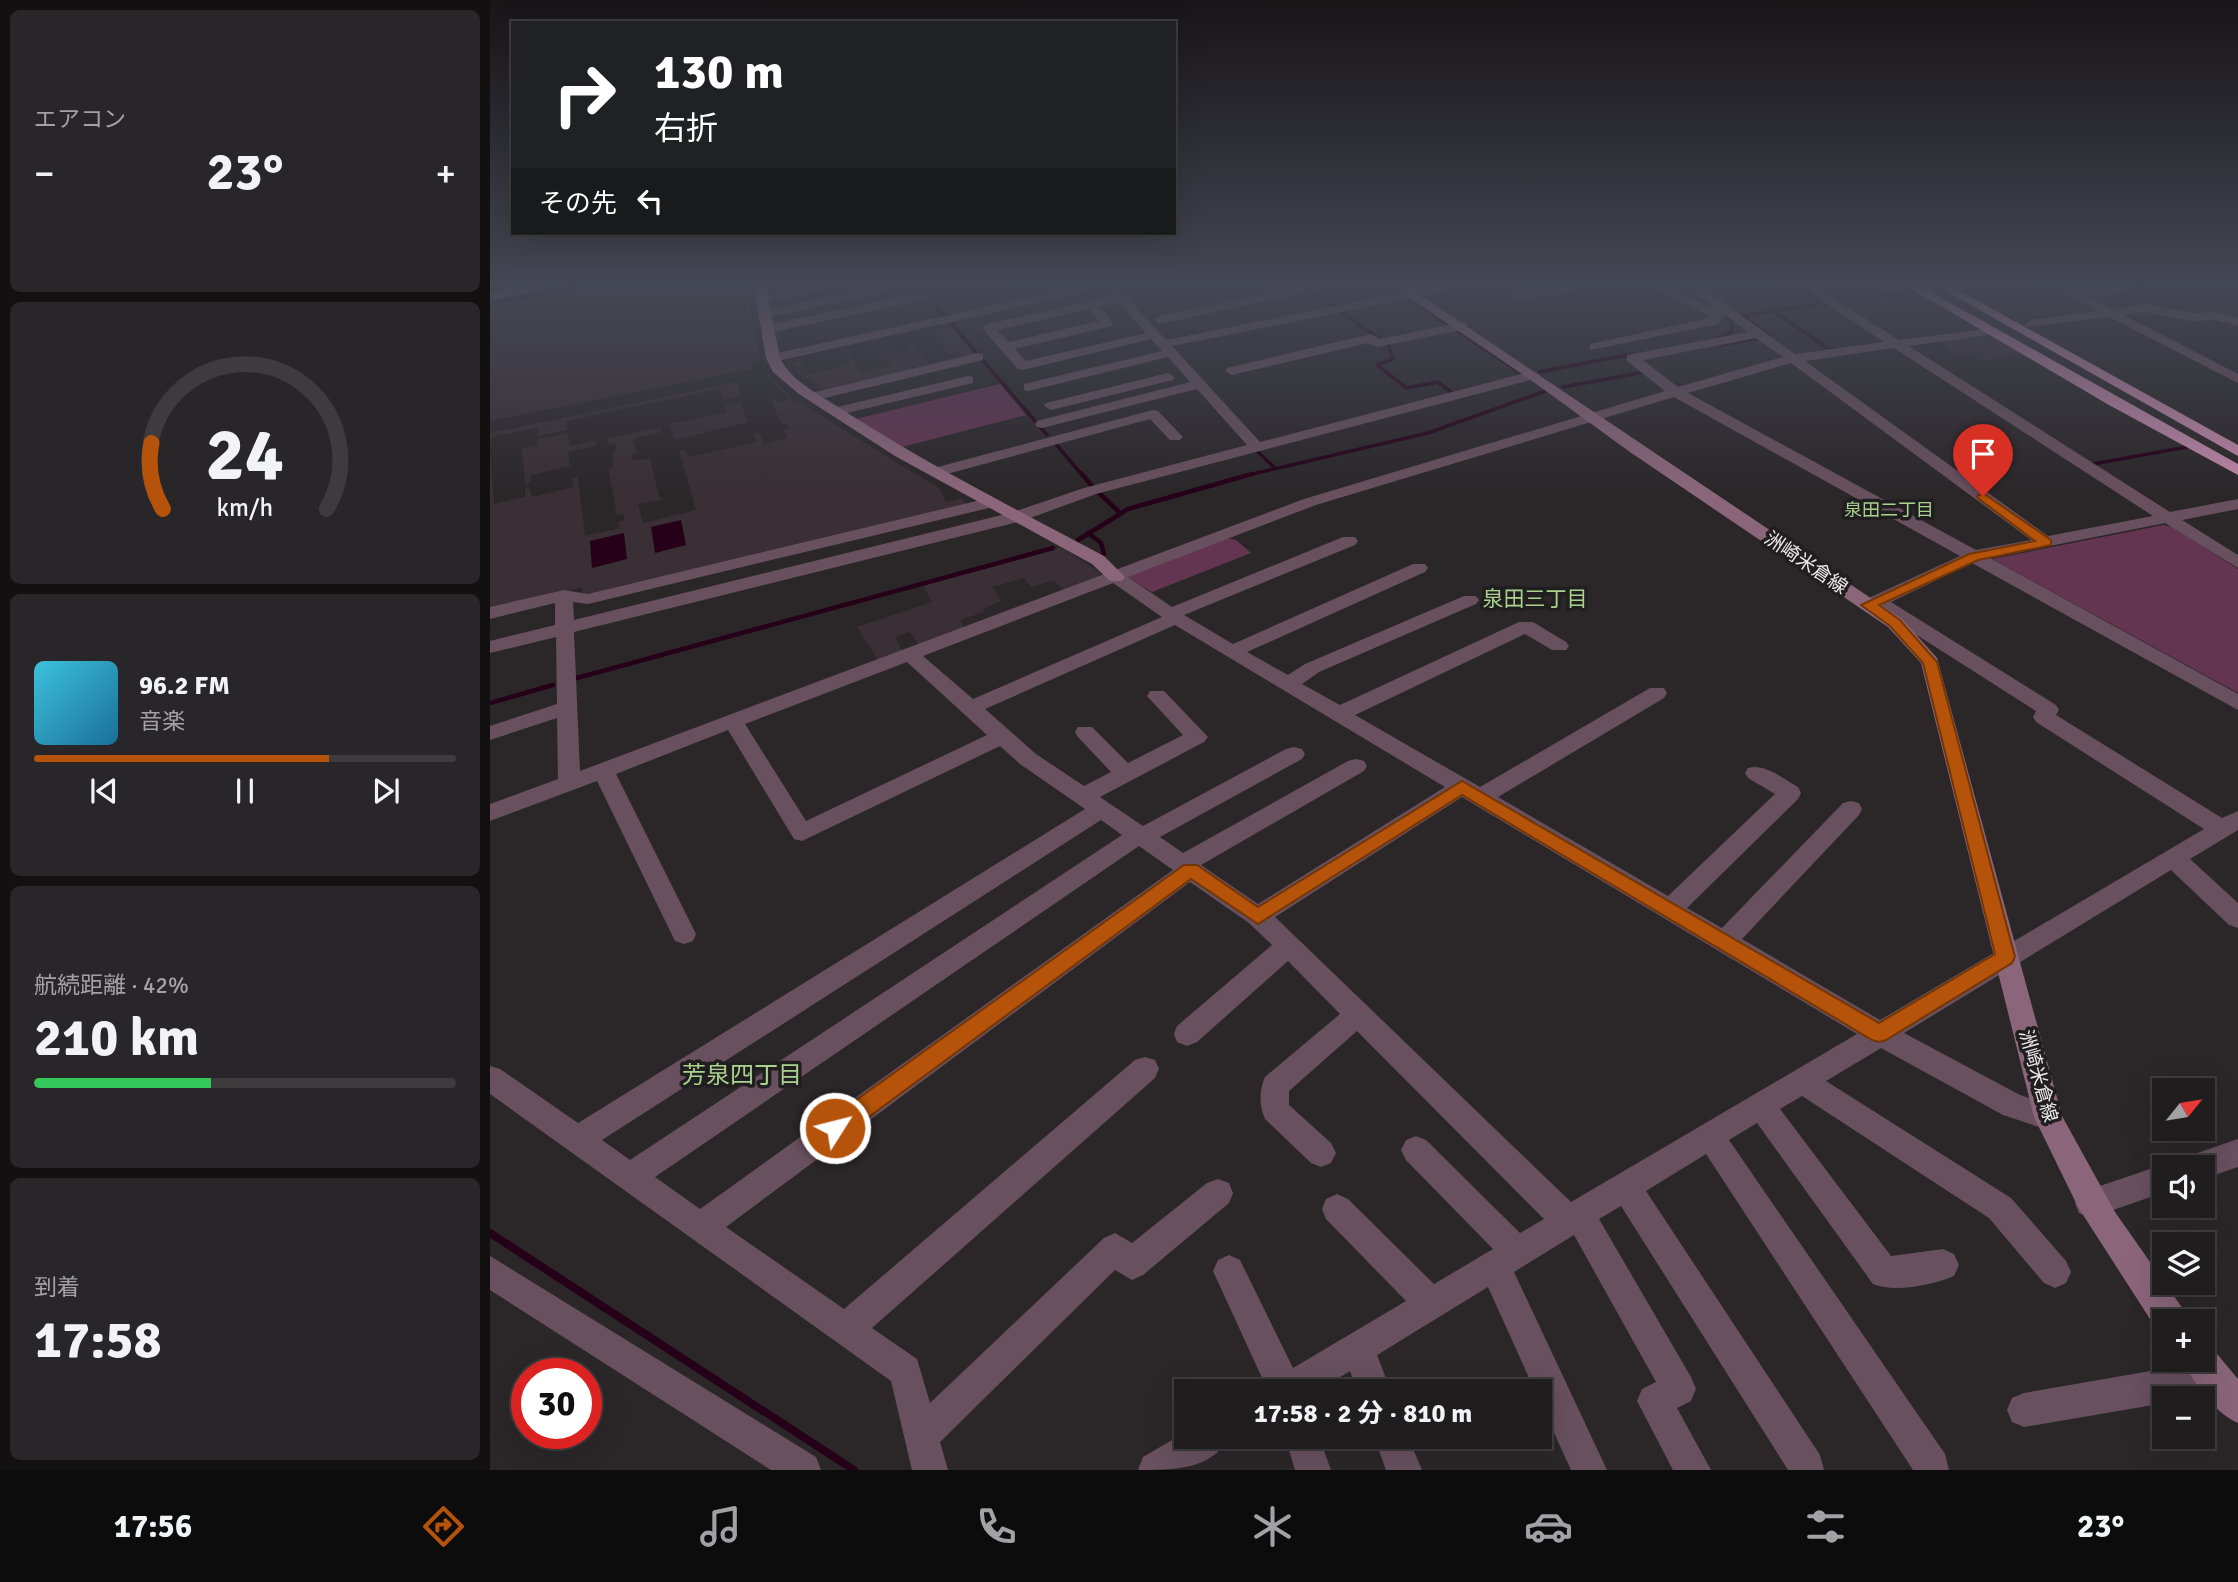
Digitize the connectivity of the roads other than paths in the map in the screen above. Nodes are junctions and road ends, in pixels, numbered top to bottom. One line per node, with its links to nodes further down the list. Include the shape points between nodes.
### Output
1 (773, 356): 29 (main road, via 778,369)
2 (1014, 356): 3 (street, via 1023,366)
3 (1087, 356)
4 (1126, 356): 27 (street)
5 (1174, 356): 24 (street)
6 (1297, 356): 22 (street)
7 (1501, 356): 23 (main road, 洲崎米倉線)
8 (1646, 356): 28 (street, via 1632,358)
9 (1793, 356): 19 (street)
10 (1815, 356): 19 (street)
11 (1914, 356): 45 (street)
12 (2033, 356): 34 (highway)
13 (2053, 356): 20 (highway)
14 (2068, 356): 38 (highway)
15 (2083, 356): 21 (highway)
16 (2083, 356): 21 (highway)
17 (2193, 356): 25 (street)
18 (978, 357): 29 (street)
19 (1796, 358): 28 (street); 47 (street)
20 (2059, 359): 34 (highway, via 2070,371); 39 (highway)
21 (2089, 359): 36 (highway)
22 (1232, 371)
23 (1533, 375): 32 (main road, 洲崎米倉線); 37 (street)
24 (1191, 379): 30 (street); 33 (street); 37 (street)
25 (2238, 379)
26 (968, 380): 31 (street)
27 (1029, 387)
28 (1676, 392): 32 (street); 48 (street)
29 (811, 397): 31 (main road)
30 (1051, 406)
31 (834, 412): 41 (main road)
32 (1592, 416): 51 (street, via 1310,502); 54 (main road, 洲崎米倉線, via 1635,449)
33 (1042, 424)
34 (2172, 433): 40 (highway)
35 (1175, 437): 41 (street, via 1153,414)
36 (2238, 443)
37 (1257, 447): 44 (street, via 1090,491)
38 (2238, 451)
39 (2238, 461)
40 (2238, 470)
41 (936, 472): 42 (main road)
42 (989, 503): 44 (main road); 52 (street, via 588,599)
43 (2238, 504): 45 (street)
44 (1016, 517): 51 (main road, via 1098,560); 57 (street)
45 (2168, 517): 47 (street); 49 (street)
46 (1349, 541): 56 (street)
47 (2046, 543): 48 (street)
48 (1974, 556): 54 (street); 65 (street)
49 (2238, 563)
50 (1419, 568): 60 (street)
51 (1115, 577): 56 (street); 61 (street)
52 (564, 595): 55 (street); 57 (street)
53 (1470, 600): 62 (street, via 1312,668)
54 (1873, 603): 83 (street, via 2049,710 2043,716); 93 (main road, 洲崎米倉線, via 1930,662)
55 (490, 612)
56 (1173, 616): 60 (street); 67 (street)
57 (563, 628): 59 (street); 66 (street)
58 (1559, 646): 68 (street, via 1526,626)
59 (490, 647)
60 (1233, 651): 62 (street)
61 (909, 654): 67 (street); 69 (street)
62 (1288, 684): 68 (street)
63 (1657, 693): 79 (street)
64 (1157, 696): 77 (street, via 1197,737)
65 (2238, 703)
66 (566, 708): 71 (street); 78 (street)
67 (970, 708): 72 (street)
68 (1339, 714): 79 (street)
69 (733, 721): 72 (street, via 802,833); 75 (street)
70 (1086, 732): 77 (street)
71 (490, 733)
72 (1002, 736): 80 (street)
73 (1294, 754): 84 (street)
74 (1356, 766): 86 (street)
75 (603, 770): 78 (street); 90 (street)
76 (1756, 773): 87 (street, via 1790,793)
77 (1126, 774): 80 (street)
78 (569, 783): 82 (street)
79 (1471, 792): 87 (street); 88 (street)
80 (1093, 802): 84 (street); 103 (street)
81 (1851, 809): 91 (street)
82 (490, 813)
83 (2230, 824): 85 (street)
84 (1141, 835): 86 (street); 108 (street)
85 (2173, 858): 89 (street); 93 (street)
86 (1186, 867): 88 (street); 115 (street)
87 (1670, 909): 91 (street)
88 (1258, 916): 92 (street)
89 (2238, 918)
90 (684, 934)
91 (1724, 942): 95 (street)
92 (1288, 946): 94 (street); 96 (street)
93 (2006, 957): 95 (street); 101 (main road, 洲崎米倉線)
94 (1357, 1014): 105 (street, via 1275,1086 1275,1110); 114 (street)
95 (1879, 1033): 99 (street); 101 (street, via 2013,1106)
96 (1187, 1034)
97 (1145, 1069): 123 (street)
98 (490, 1078): 103 (street)
99 (1801, 1080): 100 (street); 120 (street, via 2000,1208)
100 (1760, 1105): 102 (street); 117 (street, via 1884,1273)
101 (2048, 1117): 112 (main road, 洲崎米倉線)
102 (1710, 1136): 110 (street); 136 (street)
103 (578, 1139): 108 (street)
104 (1416, 1150): 116 (street)
105 (1321, 1153)
106 (2238, 1153): 107 (street)
107 (2215, 1161)
108 (632, 1176): 115 (street)
109 (2152, 1182): 112 (street)
110 (1626, 1186): 114 (street); 137 (street)
111 (1218, 1193): 132 (street, via 1132,1264 1115,1249)
112 (2090, 1203): 122 (main road, 洲崎米倉線)
113 (1337, 1209): 121 (street)
114 (1573, 1218): 116 (street); 144 (street, via 1679,1389 1654,1401)
115 (702, 1226): 123 (street)
116 (1506, 1259): 121 (street); 143 (street)
117 (1943, 1265)
118 (1229, 1271): 127 (street)
119 (490, 1272): 138 (street)
120 (2055, 1272)
121 (1431, 1304): 124 (street)
122 (2163, 1309)
123 (846, 1329): 132 (street, via 905,1371)
124 (1358, 1348): 128 (street); 129 (street)
125 (2190, 1372): 131 (street)
126 (2210, 1372): 130 (main road)
127 (1280, 1379)
128 (1306, 1379)
129 (1370, 1379)
130 (2238, 1406)
131 (2024, 1410)
132 (921, 1436): 139 (street)
133 (1191, 1449): 140 (street)
134 (1306, 1449): 141 (street)
135 (1396, 1449): 142 (street)
136 (1932, 1467)
137 (1807, 1468)
138 (803, 1470)
139 (930, 1470)
140 (1156, 1470)
141 (1313, 1470)
142 (1404, 1470)
143 (1589, 1470)
144 (1693, 1470)

